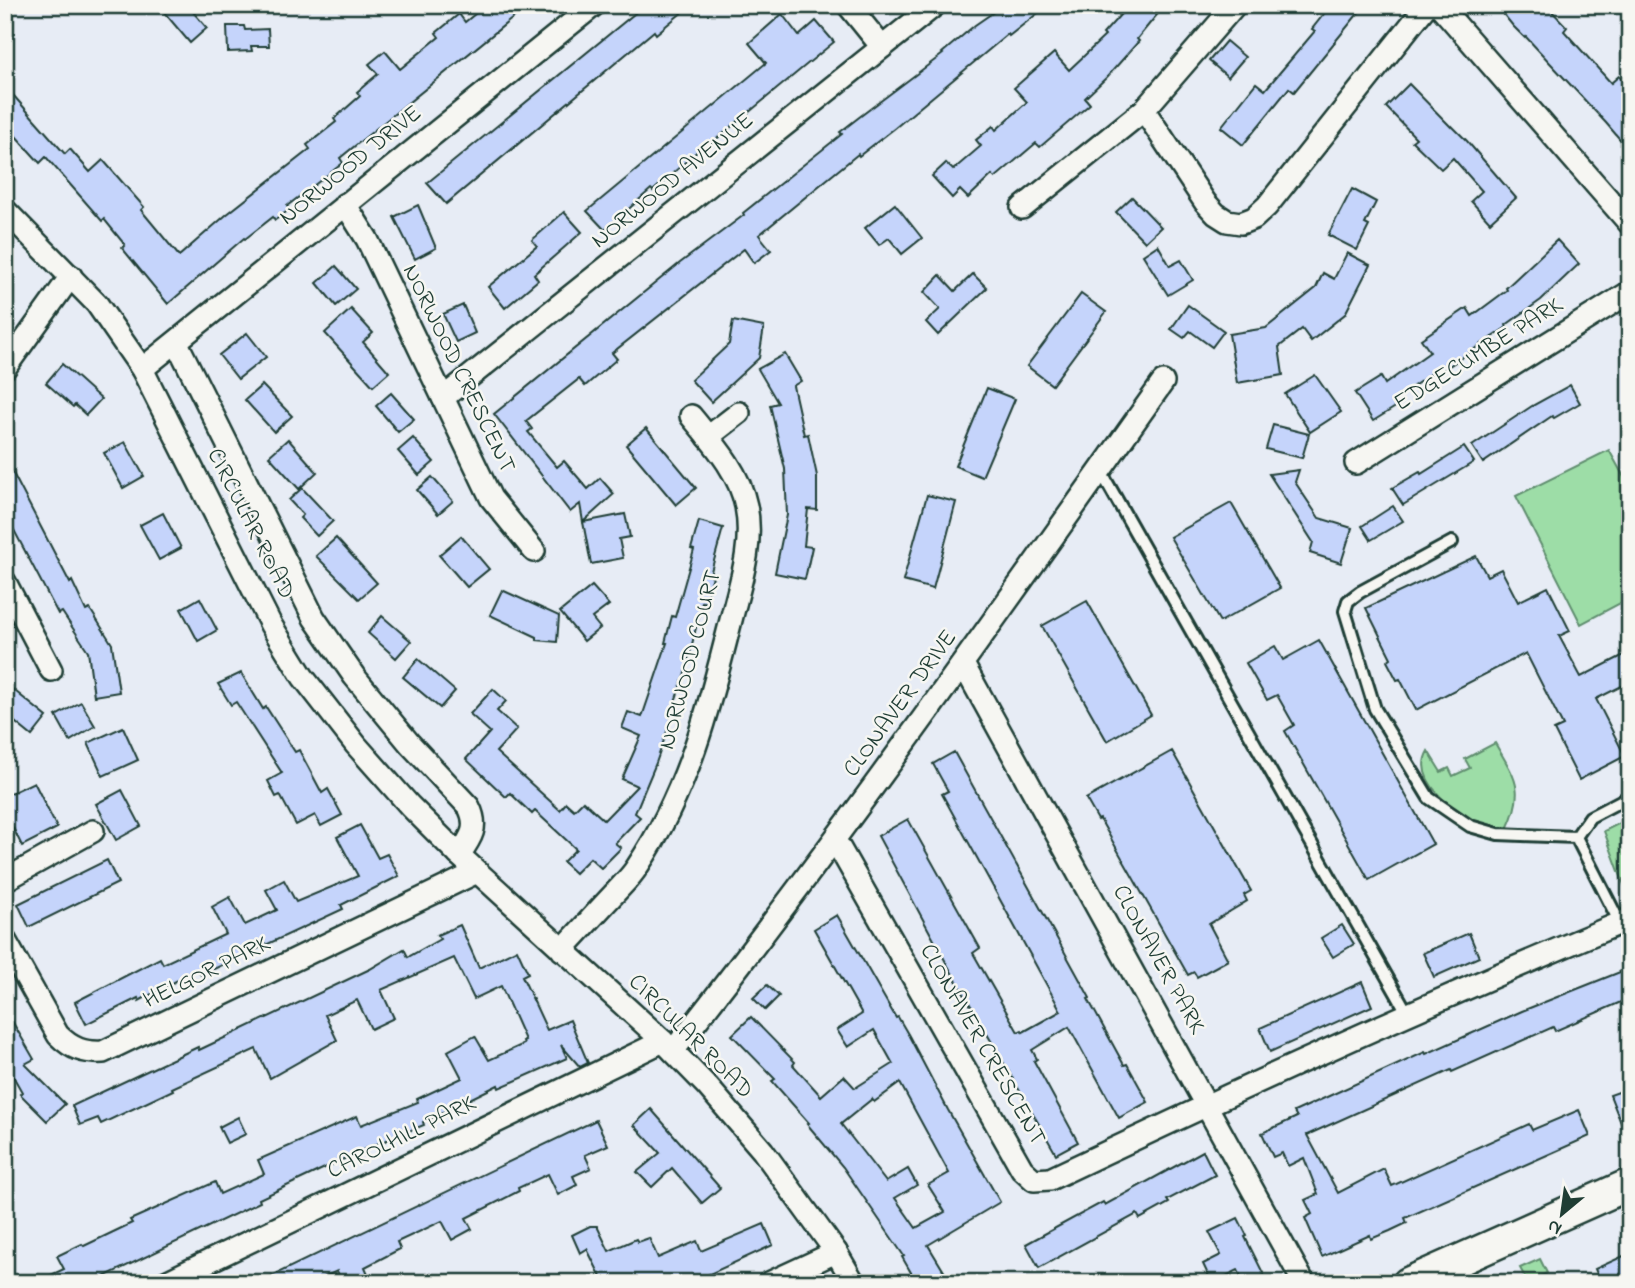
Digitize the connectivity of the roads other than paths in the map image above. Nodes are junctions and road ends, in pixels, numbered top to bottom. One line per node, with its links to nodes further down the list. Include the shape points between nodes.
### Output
1 (594, 5): 9 (street, NORWOOD DRIVE)
2 (848, 5): 7 (street)
3 (935, 5): 7 (street, NORWOOD AVENUE)
4 (1235, 5): 8 (street)
5 (1427, 5): 8 (street, via 1267,206 1248,221 1227,221 1210,209)
6 (1439, 5): 12 (street)
7 (882, 47): 19 (street, NORWOOD AVENUE)
8 (1144, 110): 10 (street)
9 (345, 204): 15 (street, NORWOOD DRIVE); 19 (street, NORWOOD CRESCENT, via 367,239)
10 (1022, 208)
11 (5, 210): 13 (street, CIRCULAR ROAD)
12 (1630, 224)
13 (71, 276): 16 (street); 17 (street, CIRCULAR ROAD)
14 (1630, 292): 23 (street, EDGECUMBE PARK)
15 (177, 343): 17 (street, NORWOOD DRIVE); 34 (street, CIRCULAR ROAD, via 314,618 354,676 469,807 475,818 473,829)
16 (5, 368)
17 (142, 369): 34 (street, CIRCULAR ROAD, via 271,625 303,677 374,765)
18 (1163, 382): 24 (street, CLONAVER DRIVE)
19 (443, 398): 26 (street, NORWOOD CRESCENT, via 491,498)
20 (739, 413): 22 (street)
21 (691, 416): 22 (street, NORWOOD COURT)
22 (708, 438): 39 (street, NORWOOD COURT, via 738,481 749,530 746,560 706,721 685,778 636,870)
23 (1356, 463)
24 (1100, 470): 28 (street, CLONAVER DRIVE); 40 (lane)
25 (1452, 542): 32 (lane, via 1348,601 1345,611 1375,709 1429,798 1450,814 1498,834)
26 (534, 551)
27 (5, 582): 29 (street)
28 (963, 664): 33 (street, CLONAVER DRIVE); 42 (street, CLONAVER PARK)
29 (51, 670)
30 (1630, 796): 32 (lane, via 1590,817)
31 (93, 831): 36 (street)
32 (1576, 837): 37 (lane)
33 (835, 841): 41 (street, CLONAVER DRIVE); 42 (street, CLONAVER CRESCENT, via 1022,1169 1034,1180 1050,1179)
34 (459, 855): 35 (street, CIRCULAR ROAD)
35 (477, 872): 38 (street, HELGOR PARK, via 103,1052 71,1047 58,1035); 39 (street, CIRCULAR ROAD)
36 (5, 880)
37 (1625, 921): 40 (street)
38 (5, 940)
39 (562, 950): 41 (street, CIRCULAR ROAD)
40 (1408, 1014): 42 (street)
41 (668, 1046): 44 (street, CIRCULAR ROAD, via 763,1152); 45 (street, CAROLHILL PARK)
42 (1208, 1104): 48 (street, CLONAVER PARK)
43 (1630, 1184): 49 (main road)
44 (836, 1252): 46 (street); 47 (street, CIRCULAR ROAD)
45 (164, 1283)
46 (769, 1283)
47 (853, 1283)
48 (1304, 1283)
49 (1408, 1283)

